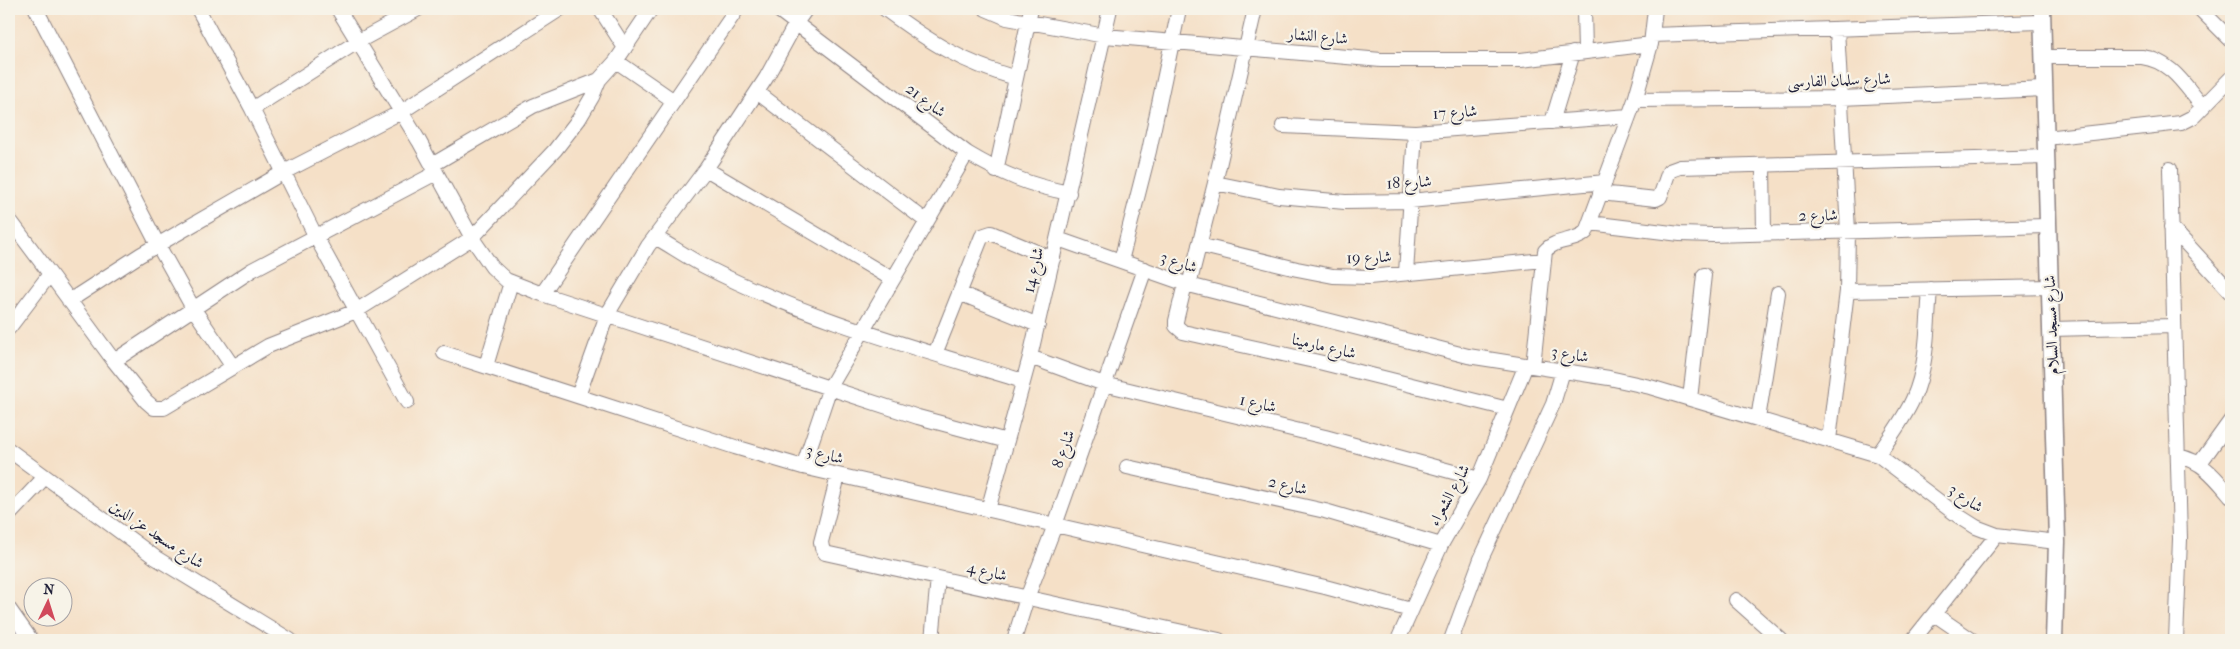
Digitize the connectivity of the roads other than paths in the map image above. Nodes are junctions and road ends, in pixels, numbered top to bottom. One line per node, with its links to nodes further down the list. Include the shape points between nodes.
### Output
1 (36, 9): 73 (street)
2 (198, 9): 42 (street)
3 (338, 9): 27 (street)
4 (418, 9): 27 (street)
5 (560, 9): 43 (street)
6 (600, 9): 29 (street)
7 (651, 9): 29 (street)
8 (737, 9): 40 (street)
9 (777, 9): 21 (street, شارع 21)
10 (806, 9): 21 (street)
11 (885, 9): 33 (street, via 946,52 981,68)
12 (986, 9): 19 (street, شارع النشار, via 1006,18)
13 (1110, 9): 23 (street, شارع 14)
14 (1179, 9): 26 (street)
15 (1255, 9): 28 (street)
16 (1584, 9): 30 (street)
17 (1655, 9): 24 (street)
18 (2207, 11): 25 (street)
19 (1030, 15): 23 (street, شارع النشار); 33 (street)
20 (2042, 16): 22 (street, شارع النشار); 31 (street, شارع مسجد السلام)
21 (796, 23): 37 (street); 49 (street, شارع 21)
22 (1838, 29): 24 (street, شارع النشار); 38 (street)
23 (1105, 36): 26 (street, شارع النشار); 60 (street, شارع 14)
24 (1652, 40): 30 (street, شارع النشار); 39 (street)
25 (2231, 40)
26 (1172, 41): 28 (street, شارع النشار); 77 (street)
27 (357, 42): 42 (street); 43 (street)
28 (1245, 47): 30 (street, شارع النشار, via 1381,60 1521,60); 58 (street)
29 (625, 48): 32 (street)
30 (1579, 53): 45 (street)
31 (2043, 57): 36 (street, شارع مسجد السلام); 41 (street, via 2156,59 2167,65)
32 (616, 61): 35 (street); 40 (street)
33 (1016, 78): 56 (street)
34 (2231, 78): 41 (street)
35 (599, 80): 53 (street, via 533,106); 71 (street, via 592,97 556,150)
36 (2044, 89): 38 (street, شارع سلمان الفارسى); 48 (street, شارع مسجد السلام)
37 (757, 92): 55 (street); 63 (street)
38 (1841, 98): 39 (street, شارع سلمان الفارسى); 51 (street)
39 (1635, 100): 44 (street)
40 (674, 101): 91 (street)
41 (2203, 107): 48 (street, via 2181,123)
42 (252, 109): 57 (street)
43 (401, 112): 53 (street); 57 (street)
44 (1629, 116): 45 (street, شارع 17); 59 (street)
45 (1552, 122): 47 (street, شارع 17)
46 (1283, 126): 47 (street, شارع 17)
47 (1415, 132): 61 (street)
48 (2046, 138): 50 (street, شارع مسجد السلام)
49 (967, 153): 56 (street, شارع 21); 63 (street)
50 (2046, 157): 51 (street); 65 (street, شارع مسجد السلام)
51 (1845, 162): 52 (street); 67 (street)
52 (1763, 165): 59 (street, via 1674,168 1669,171 1656,200); 68 (street)
53 (434, 169): 69 (street); 71 (street)
54 (2170, 169): 66 (street)
55 (706, 170): 70 (street); 82 (street)
56 (996, 171): 60 (street, شارع 21, via 1032,186)
57 (284, 172): 69 (street); 73 (street)
58 (1215, 183): 61 (street, شارع 18, via 1288,197 1345,202); 74 (street)
59 (1603, 188): 61 (street, شارع 18); 64 (street)
60 (1068, 194): 72 (street, شارع 14)
61 (1410, 201): 79 (street)
62 (9, 219): 80 (street)
63 (926, 221): 82 (street)
64 (1590, 223): 68 (street, شارع 2, via 1680,234); 76 (street, via 1579,238 1550,245)
65 (2048, 226): 67 (street, شارع 2); 85 (street, شارع مسجد السلام)
66 (2172, 226): 88 (street); 97 (street)
67 (1848, 231): 68 (street, شارع 2); 87 (street)
68 (1764, 233)
69 (316, 237): 93 (street, via 252,270); 94 (street)
70 (655, 237): 95 (street); 100 (street, via 704,266)
71 (472, 238): 83 (street, via 492,267); 94 (street)
72 (1058, 239): 75 (street, شارع 14); 77 (street, شارع 3)
73 (158, 245): 92 (street); 93 (street)
74 (1199, 245): 79 (street, شارع 19, via 1333,276); 84 (street)
75 (1053, 259): 89 (street, via 986,233 980,240); 96 (street, شارع 14)
76 (1544, 260): 79 (street, شارع 19); 106 (street)
77 (1121, 261): 78 (street, شارع 3)
78 (1145, 269): 84 (street, شارع 3); 110 (street, شارع 8)
79 (1406, 273)
80 (50, 274): 92 (street); 98 (street)
81 (1704, 275): 113 (street)
82 (892, 279): 100 (street)
83 (511, 282): 91 (street); 105 (street)
84 (1187, 284): 106 (street, شارع 3, via 1440,349); 115 (street, شارع مارمينا, via 1176,321 1179,330)
85 (2050, 286): 86 (street); 99 (street, شارع مسجد السلام)
86 (1930, 289): 87 (street); 121 (street, via 1921,376 1901,421)
87 (1847, 291): 118 (street)
88 (2231, 292)
89 (959, 293): 96 (street); 102 (street)
90 (1778, 293): 116 (street)
91 (542, 294): 95 (street)
92 (70, 301): 104 (street)
93 (193, 308): 104 (street); 107 (street)
94 (356, 312): 107 (street, via 290,336); 114 (street)
95 (607, 315): 111 (street); 112 (street)
96 (1038, 325): 103 (street, شارع 14)
97 (2174, 326): 99 (street); 122 (street)
98 (9, 328)
99 (2051, 329): 134 (street, شارع مسجد السلام)
100 (862, 332): 102 (street); 111 (street)
101 (444, 353): 105 (street, شارع 3)
102 (934, 354): 109 (street)
103 (1030, 357): 109 (street, شارع 14); 110 (street, شارع 1)
104 (114, 361): 107 (street, via 154,408 164,408)
105 (486, 366): 112 (street, شارع 3)
106 (1530, 366): 108 (street, شارع 3); 115 (street, شارع الشعراء)
107 (233, 367)
108 (1563, 371): 113 (street, شارع 3, via 1634,383); 149 (street, via 1553,404 1481,559)
109 (1023, 381): 119 (street, شارع 14)
110 (1104, 384): 128 (street, شارع 1, via 1325,437); 132 (street, شارع 8)
111 (830, 387): 119 (street, via 918,417); 124 (street)
112 (578, 396): 124 (street, شارع 3)
113 (1690, 400): 116 (street, شارع 3)
114 (407, 402)
115 (1508, 409): 128 (street, شارع الشعراء)
116 (1758, 419): 118 (street, شارع 3)
117 (2231, 420): 123 (street)
118 (1830, 440): 121 (street, شارع 3)
119 (1007, 441): 130 (street, شارع 14)
120 (9, 450): 127 (street, شارع مسجد عز الدين)
121 (1878, 455): 133 (street, شارع 3, via 1957,515)
122 (2178, 456): 123 (street); 154 (street, via 2180,539)
123 (2200, 463): 129 (street)
124 (803, 467): 126 (street, شارع 3)
125 (1127, 467): 135 (street, شارع 2, via 1325,512)
126 (838, 476): 130 (street, شارع 3); 136 (street, شارع 4, via 821,542 825,553)
127 (45, 477): 131 (street); 144 (street, شارع مسجد عز الدين, via 156,558)
128 (1479, 479): 135 (street, شارع الشعراء)
129 (2231, 496)
130 (988, 510): 132 (street, شارع 3)
131 (9, 515)
132 (1055, 525): 137 (street, شارع 8); 140 (street, شارع 3)
133 (1997, 535): 134 (street, شارع 3); 141 (street)
134 (2058, 542): 153 (street, شارع مسجد السلام)
135 (1441, 545): 140 (street, شارع الشعراء)
136 (938, 578): 137 (street, شارع 4); 145 (street)
137 (1027, 598): 142 (street, شارع 4); 146 (street, شارع 8)
138 (1736, 600): 150 (street)
139 (9, 609): 143 (street)
140 (1411, 610): 148 (street, شارع الشعراء)
141 (1934, 614): 151 (street); 152 (street)
142 (1200, 638): 147 (street, شارع 4)
143 (31, 640)
144 (290, 640)
145 (932, 640)
146 (1014, 640)
147 (1219, 640)
148 (1398, 640)
149 (1451, 640)
150 (1781, 640)
151 (1913, 640)
152 (1972, 640)
153 (2054, 640)
154 (2176, 640)

